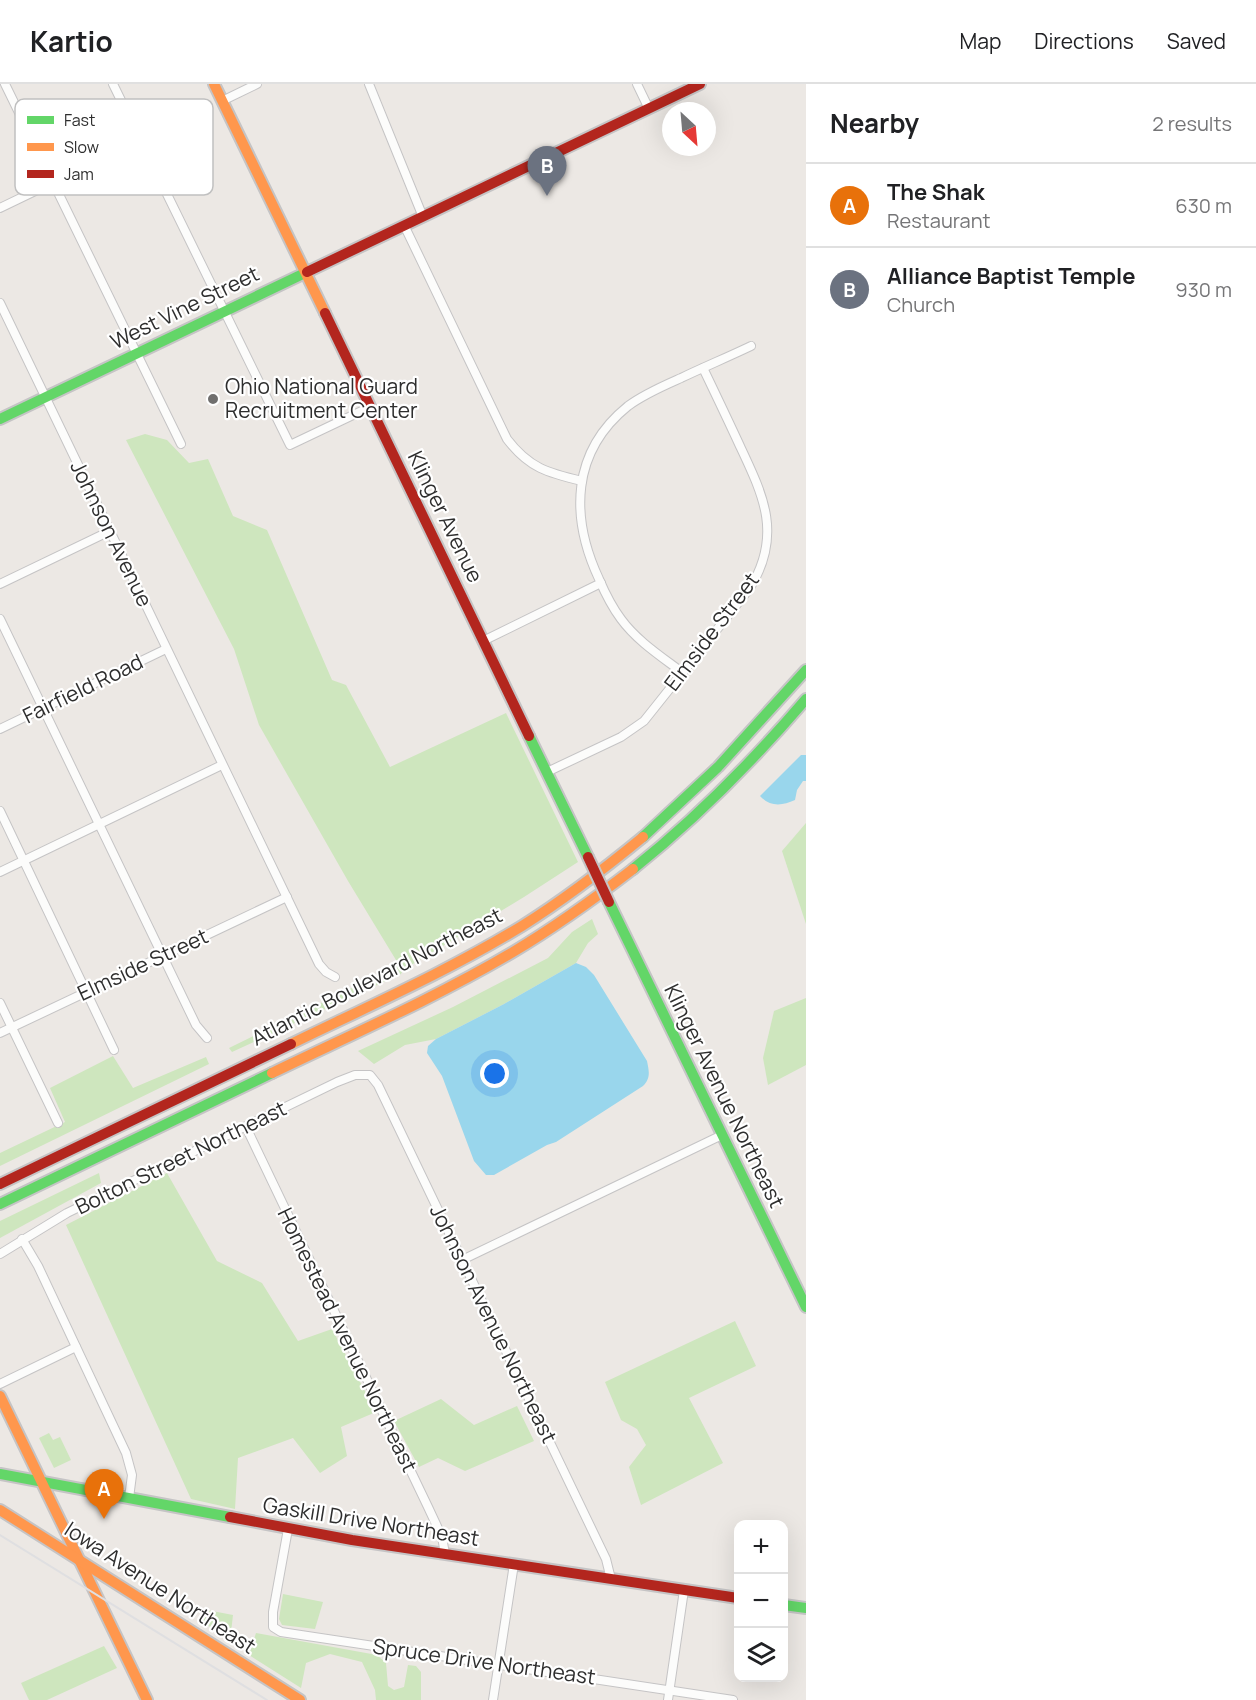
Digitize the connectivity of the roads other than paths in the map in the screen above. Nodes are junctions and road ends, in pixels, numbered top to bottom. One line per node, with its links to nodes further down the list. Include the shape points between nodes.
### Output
1 (4, 84): 10 (street)
2 (113, 84): 8 (street)
3 (214, 84): 9 (main road, Klinger Avenue)
4 (257, 84): 9 (street)
5 (369, 84): 16 (street)
6 (637, 84): 11 (street)
7 (700, 84): 11 (main road, West Vine Street)
8 (120, 99)
9 (222, 101): 18 (main road, Klinger Avenue)
10 (15, 106)
11 (649, 109): 16 (main road, West Vine Street)
12 (28, 195): 15 (street)
13 (60, 195): 22 (street)
14 (168, 195): 20 (street)
15 (0, 208)
16 (423, 217): 17 (main road, West Vine Street)
17 (404, 225): 18 (main road, West Vine Street); 28 (street, via 507,439 520,455 539,468)
18 (305, 273): 20 (main road, West Vine Street); 25 (main road, Klinger Avenue)
19 (0, 303): 24 (street, Johnson Avenue)
20 (224, 312): 22 (main road, West Vine Street); 25 (street, via 291,446)
21 (752, 346): 23 (street)
22 (137, 353): 24 (main road, West Vine Street); 27 (street)
23 (704, 368): 28 (street, via 645,395 622,412 598,440); 36 (street, Elmside Street, via 762,494 768,535 755,580)
24 (46, 397): 26 (main road, West Vine Street); 29 (street, Johnson Avenue)
25 (370, 407): 33 (main road, Klinger Avenue)
26 (0, 419)
27 (181, 444)
28 (582, 482): 30 (street, via 582,535)
29 (110, 531): 31 (street); 34 (street, Johnson Avenue)
30 (601, 583): 33 (street); 36 (street, via 627,627)
31 (0, 584)
32 (0, 619): 38 (street)
33 (483, 641): 41 (main road, Klinger Avenue)
34 (166, 649): 38 (street, Fairfield Road); 40 (street, Johnson Avenue)
35 (806, 670): 60 (main road, Atlantic Boulevard Northeast, via 736,750 676,809 615,860 523,924 421,981)
36 (683, 673): 41 (street, Elmside Street, via 637,727)
37 (806, 699): 61 (main road, Atlantic Boulevard Northeast, via 750,762 679,830 608,888 525,945 439,993)
38 (43, 708): 39 (street, Fairfield Road); 43 (street)
39 (0, 729)
40 (222, 765): 43 (street); 46 (street)
41 (547, 772): 47 (main road, Klinger Avenue, bridge)
42 (0, 811): 44 (street)
43 (100, 824): 44 (street); 48 (street)
44 (23, 861): 45 (street); 50 (street)
45 (0, 872)
46 (287, 897): 48 (street, Elmside Street); 49 (street, via 319,964)
47 (609, 902): 59 (main road, Klinger Avenue Northeast)
48 (162, 956): 50 (street, Elmside Street); 54 (street, via 196,1025)
49 (335, 977)
50 (87, 992): 52 (street, Elmside Street); 55 (street)
51 (0, 1003): 52 (street)
52 (12, 1028): 53 (street, Elmside Street); 57 (street)
53 (0, 1033)
54 (207, 1038)
55 (114, 1050)
56 (368, 1074): 58 (street, Bolton Street Northeast, via 350,1076); 64 (street, Johnson Avenue Northeast, via 378,1085)
57 (58, 1124)
58 (246, 1127): 62 (street, Bolton Street Northeast, via 67,1213); 74 (street, Homestead Avenue Northeast, via 428,1507)
59 (722, 1135): 64 (street); 65 (main road, Klinger Avenue Northeast)
60 (0, 1184)
61 (0, 1204)
62 (22, 1239): 63 (street, Bolton Street Northeast); 66 (street)
63 (0, 1254)
64 (462, 1260): 77 (street, Johnson Avenue Northeast, via 606,1559)
65 (806, 1307)
66 (76, 1347): 67 (street); 71 (street, via 126,1453 132,1475)
67 (0, 1384)
68 (0, 1396): 70 (main road)
69 (0, 1474): 70 (main road, Gaskill Drive Northeast)
70 (41, 1481): 71 (main road, Gaskill Drive Northeast); 75 (main road)
71 (129, 1498): 73 (main road, Gaskill Drive Northeast)
72 (0, 1510): 75 (main road, Iowa Avenue Northeast)
73 (288, 1529): 74 (main road, Gaskill Drive Northeast); 82 (street, Spruce Drive Northeast, via 273,1612 273,1626 280,1632)
74 (445, 1554): 76 (main road, Gaskill Drive Northeast)
75 (80, 1560): 84 (main road); 85 (main road, Iowa Avenue Northeast)
76 (514, 1564): 77 (main road, Gaskill Drive Northeast); 82 (street)
77 (611, 1579): 78 (main road, Gaskill Drive Northeast)
78 (684, 1590): 79 (main road, Gaskill Drive Northeast); 83 (street)
79 (734, 1597)
80 (788, 1606): 81 (main road)
81 (806, 1608)
82 (498, 1664): 83 (street, Spruce Drive Northeast); 86 (street)
83 (669, 1690): 87 (street); 88 (street, Spruce Drive Northeast)
84 (147, 1700)
85 (300, 1700)
86 (493, 1700)
87 (668, 1700)
88 (733, 1700)

